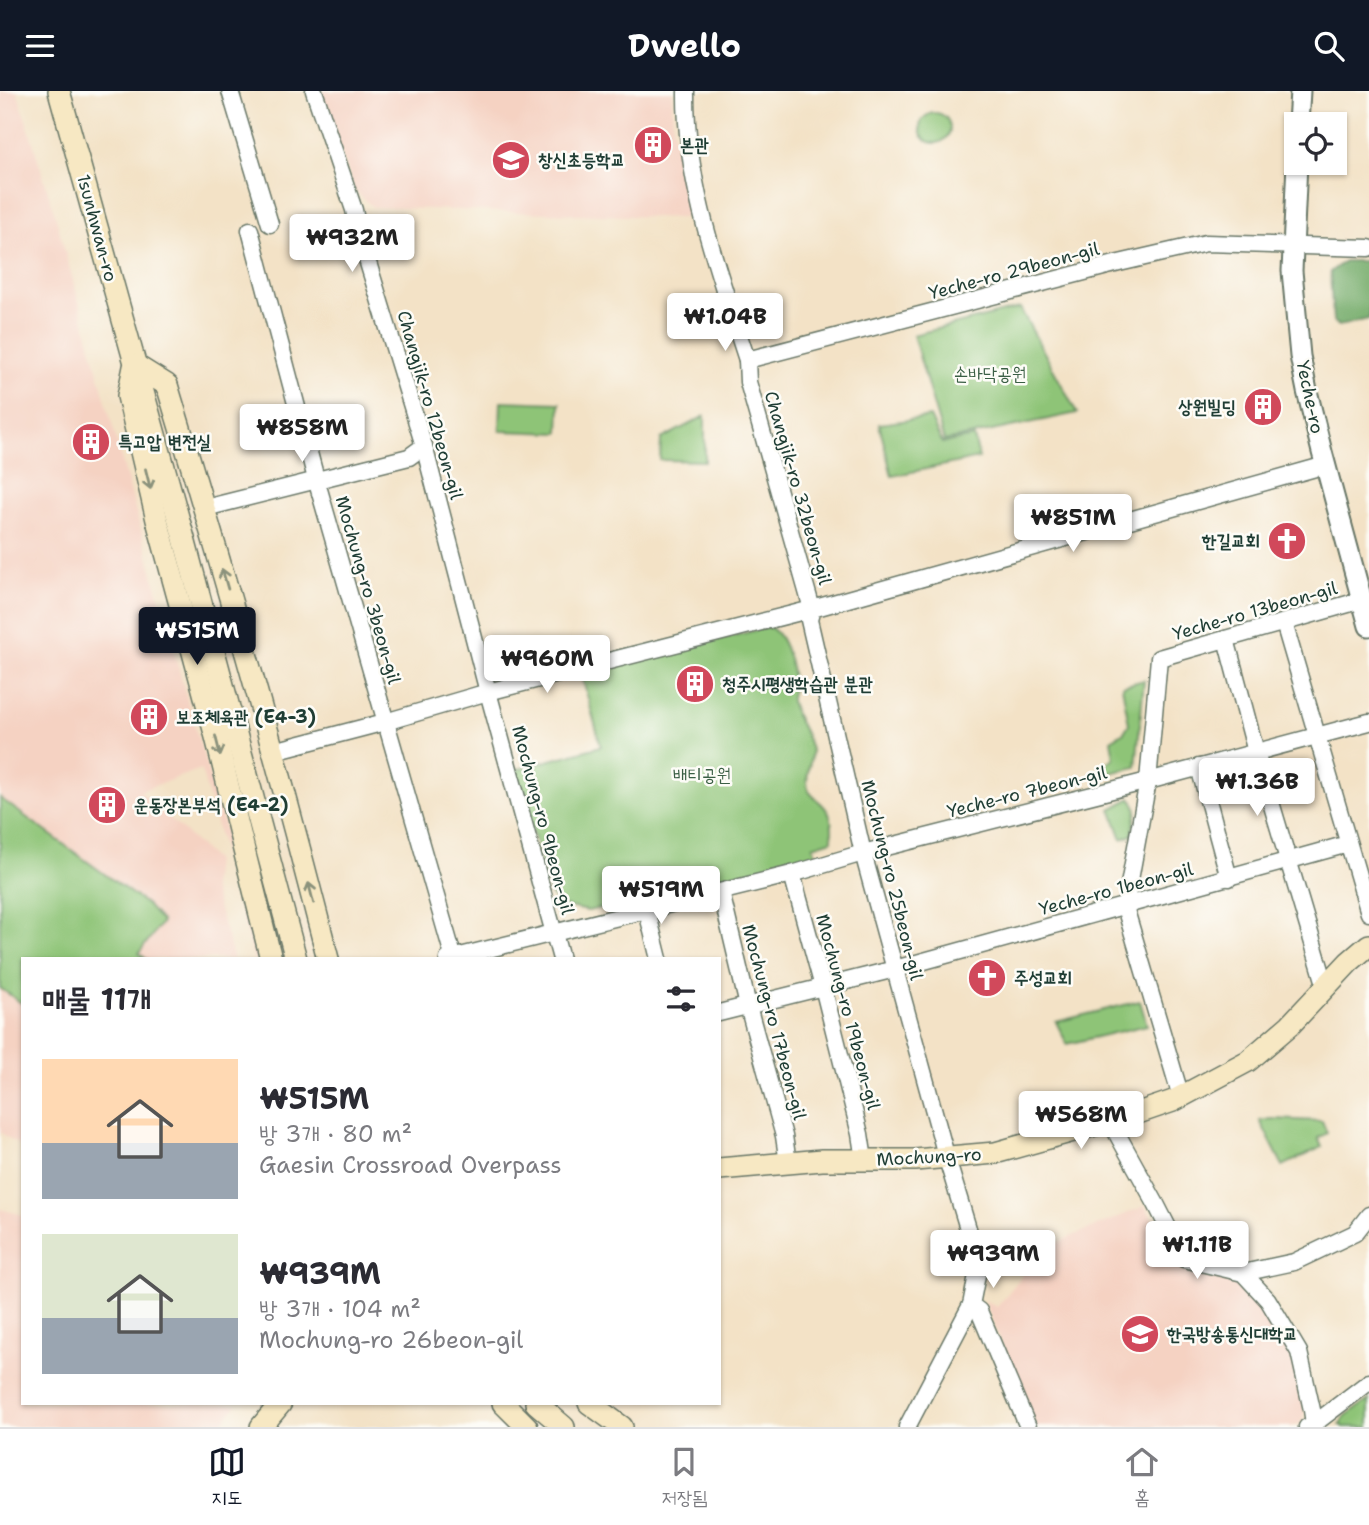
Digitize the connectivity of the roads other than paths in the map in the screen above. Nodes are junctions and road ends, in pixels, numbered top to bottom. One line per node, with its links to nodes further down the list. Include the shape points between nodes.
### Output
1 (59, 91): 13 (main road, 1sunhwan-ro)
2 (230, 91): 8 (street)
3 (314, 91): 14 (street, Changjik-ro 12beon-gil)
4 (686, 91): 12 (street, Changjik-ro 32beon-gil, via 689,148 706,233)
5 (1300, 91): 6 (street)
6 (1299, 112)
7 (1297, 175): 10 (street, Yeche-ro)
8 (270, 224)
9 (250, 230): 16 (street, Mochung-ro 3beon-gil)
10 (1294, 245): 11 (street, Yeche-ro 29beon-gil); 12 (street, Yeche-ro 29beon-gil, via 1206,243); 15 (street, Yeche-ro, via 1300,356)
11 (1369, 248)
12 (747, 360): 19 (street, Changjik-ro 32beon-gil, via 748,382)
13 (135, 365): 17 (main road, via 167,385); 42 (main road, one-way to 42, via 128,396); 43 (main road, 1sunhwan-ro)
14 (424, 446): 16 (street, via 409,457); 23 (street, Changjik-ro 12beon-gil)
15 (1326, 465): 18 (street, Yeche-ro); 19 (street)
16 (316, 479): 17 (street); 24 (street, Mochung-ro 3beon-gil)
17 (205, 508): 27 (main road, one-way to 17)
18 (1362, 600): 20 (street, Yeche-ro 13beon-gil); 21 (street, Yeche-ro)
19 (812, 608): 23 (street); 32 (street, Mochung-ro 25beon-gil, via 809,620)
20 (1284, 623): 22 (street, Yeche-ro 13beon-gil); 26 (street)
21 (1369, 626)
22 (1226, 639): 28 (street); 30 (street, Yeche-ro 13beon-gil, via 1159,658)
23 (488, 692): 24 (street); 40 (street, Mochung-ro 9beon-gil)
24 (386, 722): 27 (street); 45 (street, Mochung-ro 3beon-gil)
25 (1369, 722): 26 (street, Yeche-ro 7beon-gil)
26 (1317, 736): 28 (street, Yeche-ro 7beon-gil); 31 (street)
27 (274, 751): 44 (main road, one-way to 27)
28 (1256, 753): 29 (street, Yeche-ro 7beon-gil); 33 (street)
29 (1199, 767): 30 (street, Yeche-ro 7beon-gil); 35 (street)
30 (1148, 781): 32 (street, Yeche-ro 7beon-gil); 37 (street)
31 (1348, 844): 33 (street, Yeche-ro 1beon-gil); 39 (street)
32 (863, 853): 34 (street, Yeche-ro 7beon-gil); 49 (street, Mochung-ro 25beon-gil)
33 (1288, 861): 35 (street, Yeche-ro 1beon-gil); 50 (street)
34 (792, 874): 36 (street, Yeche-ro 7beon-gil); 51 (street, Mochung-ro 19beon-gil)
35 (1229, 877): 37 (street, Yeche-ro 1beon-gil)
36 (721, 892): 38 (street, Yeche-ro 7beon-gil); 52 (street, Mochung-ro 17beon-gil)
37 (1125, 907): 49 (street, Yeche-ro 1beon-gil); 54 (street)
38 (647, 911): 40 (street, Yeche-ro 7beon-gil); 48 (street)
39 (1369, 913)
40 (554, 933): 46 (street, Yeche-ro 7beon-gil); 47 (street, Mochung-ro 9beon-gil)
41 (1369, 945): 50 (main road, Mochung-ro)
42 (271, 957)
43 (295, 957)
44 (327, 957)
45 (452, 957)
46 (456, 957)
47 (560, 957)
48 (658, 957)
49 (895, 969): 51 (street, Yeche-ro 1beon-gil); 56 (street, Mochung-ro 25beon-gil)
50 (1326, 986): 54 (main road, Mochung-ro, via 1248,1061)
51 (823, 987): 52 (street, Yeche-ro 1beon-gil); 57 (street, Mochung-ro 19beon-gil)
52 (748, 1006): 53 (street, Yeche-ro 1beon-gil); 58 (street, Mochung-ro 17beon-gil)
53 (721, 1013)
54 (1181, 1097): 55 (main road, Mochung-ro)
55 (1110, 1121): 56 (main road, Mochung-ro, via 995,1153); 61 (street, via 1184,1259)
56 (947, 1159): 57 (main road, Mochung-ro); 62 (street, Mochung-ro 25beon-gil, via 979,1265)
57 (864, 1160): 58 (main road, Mochung-ro)
58 (788, 1163): 59 (main road, Mochung-ro)
59 (721, 1169)
60 (1369, 1215): 61 (street, via 1355,1233 1294,1262)
61 (1243, 1273): 68 (street, via 1268,1300 1299,1352 1312,1410)
62 (971, 1305): 73 (street, Mochung-ro 25beon-gil); 74 (street, via 979,1311)
63 (1369, 1382): 68 (street)
64 (279, 1405): 69 (main road)
65 (505, 1405): 70 (main road)
66 (538, 1405): 71 (main road)
67 (592, 1405): 72 (main road)
68 (1310, 1425)
69 (261, 1427)
70 (527, 1427)
71 (564, 1427)
72 (622, 1427)
73 (907, 1427)
74 (1028, 1427)

